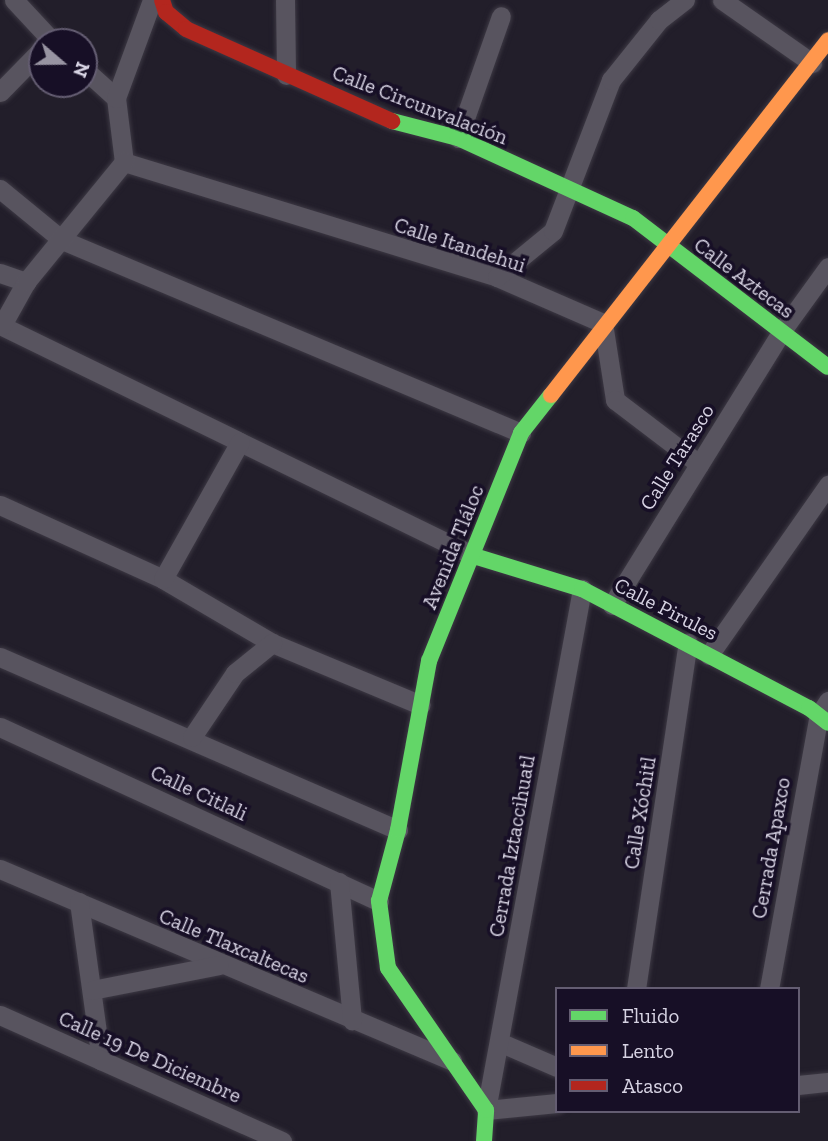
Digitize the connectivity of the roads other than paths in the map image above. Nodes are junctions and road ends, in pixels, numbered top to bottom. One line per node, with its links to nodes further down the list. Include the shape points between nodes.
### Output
1 (14, 0): 8 (street)
2 (152, 0): 15 (street)
3 (162, 0): 12 (main road, Calle Circunvalación, via 166,12 186,29)
4 (285, 0): 12 (street)
5 (685, 0): 19 (street, via 659,20 611,80)
6 (722, 0): 10 (street)
7 (501, 16): 16 (street)
8 (37, 28)
9 (828, 40): 10 (main road, Avenida Tláloc)
10 (812, 62): 21 (main road, Avenida Tláloc)
11 (28, 64): 14 (street)
12 (286, 75): 16 (main road, Calle Circunvalación, via 403,126)
13 (98, 82): 15 (street)
14 (0, 92)
15 (116, 98): 17 (street)
16 (458, 138): 19 (main road, Calle Circunvalación)
17 (124, 162): 20 (street); 24 (street, Calle Itandehui)
18 (0, 189): 20 (street)
19 (572, 191): 21 (main road, Calle Circunvalación, via 633,218); 24 (street, via 554,231)
20 (62, 240): 25 (street); 30 (street)
21 (668, 247): 26 (main road, Avenida Tláloc); 28 (main road, Calle Aztecas)
22 (828, 267): 28 (street, Calle Tarasco)
23 (0, 273): 25 (street)
24 (497, 277): 26 (street, Calle Itandehui)
25 (26, 282): 27 (street)
26 (603, 323): 30 (main road, Avenida Tláloc); 32 (street, via 615,400)
27 (1, 325): 31 (street)
28 (781, 332): 29 (main road, Calle Aztecas); 32 (street, Calle Tarasco)
29 (828, 367)
30 (521, 433): 35 (main road, Avenida Tláloc)
31 (240, 442): 35 (street); 36 (street)
32 (699, 464): 38 (street, Calle Tarasco)
33 (828, 485): 41 (street)
34 (4, 511): 36 (street)
35 (474, 556): 37 (main road, Calle Pirules); 43 (main road, Avenida Tláloc, via 429,661)
36 (163, 579): 39 (street)
37 (582, 589): 38 (main road, Calle Pirules); 58 (street, Cerrada Iztaccihuatl)
38 (612, 605): 40 (main road, Calle Pirules)
39 (272, 643): 43 (street); 46 (street, via 235,673)
40 (688, 643): 41 (main road, Calle Pirules); 53 (street, Calle Xóchitl)
41 (709, 655): 44 (main road, Calle Pirules)
42 (0, 657): 46 (street)
43 (421, 705): 47 (main road, Avenida Tláloc)
44 (825, 713): 54 (street, Cerrada Apaxco)
45 (0, 727): 49 (street, Calle Citlali)
46 (192, 737): 47 (street, via 266,776)
47 (398, 830): 50 (main road, Avenida Tláloc)
48 (0, 869): 51 (street, Calle Tlaxcaltecas)
49 (338, 882): 50 (street, Calle Citlali); 57 (street)
50 (379, 901): 60 (main road, Avenida Tláloc, via 388,968)
51 (79, 902): 52 (street, Calle Tlaxcaltecas); 55 (street)
52 (219, 965): 55 (street); 57 (street, Calle Tlaxcaltecas)
53 (636, 987)
54 (769, 987)
55 (92, 990): 59 (street)
56 (0, 1015): 59 (street, Calle 19 De Diciembre)
57 (352, 1020): 60 (street, Calle Tlaxcaltecas)
58 (499, 1042): 61 (street); 65 (street, Cerrada Iztaccihuatl)
59 (101, 1060): 66 (street, Calle 19 De Diciembre)
60 (452, 1061): 65 (main road, Avenida Tláloc)
61 (555, 1066)
62 (828, 1082): 63 (street)
63 (800, 1085)
64 (555, 1103): 65 (street)
65 (486, 1111): 67 (main road)
66 (282, 1141)
67 (484, 1141)

